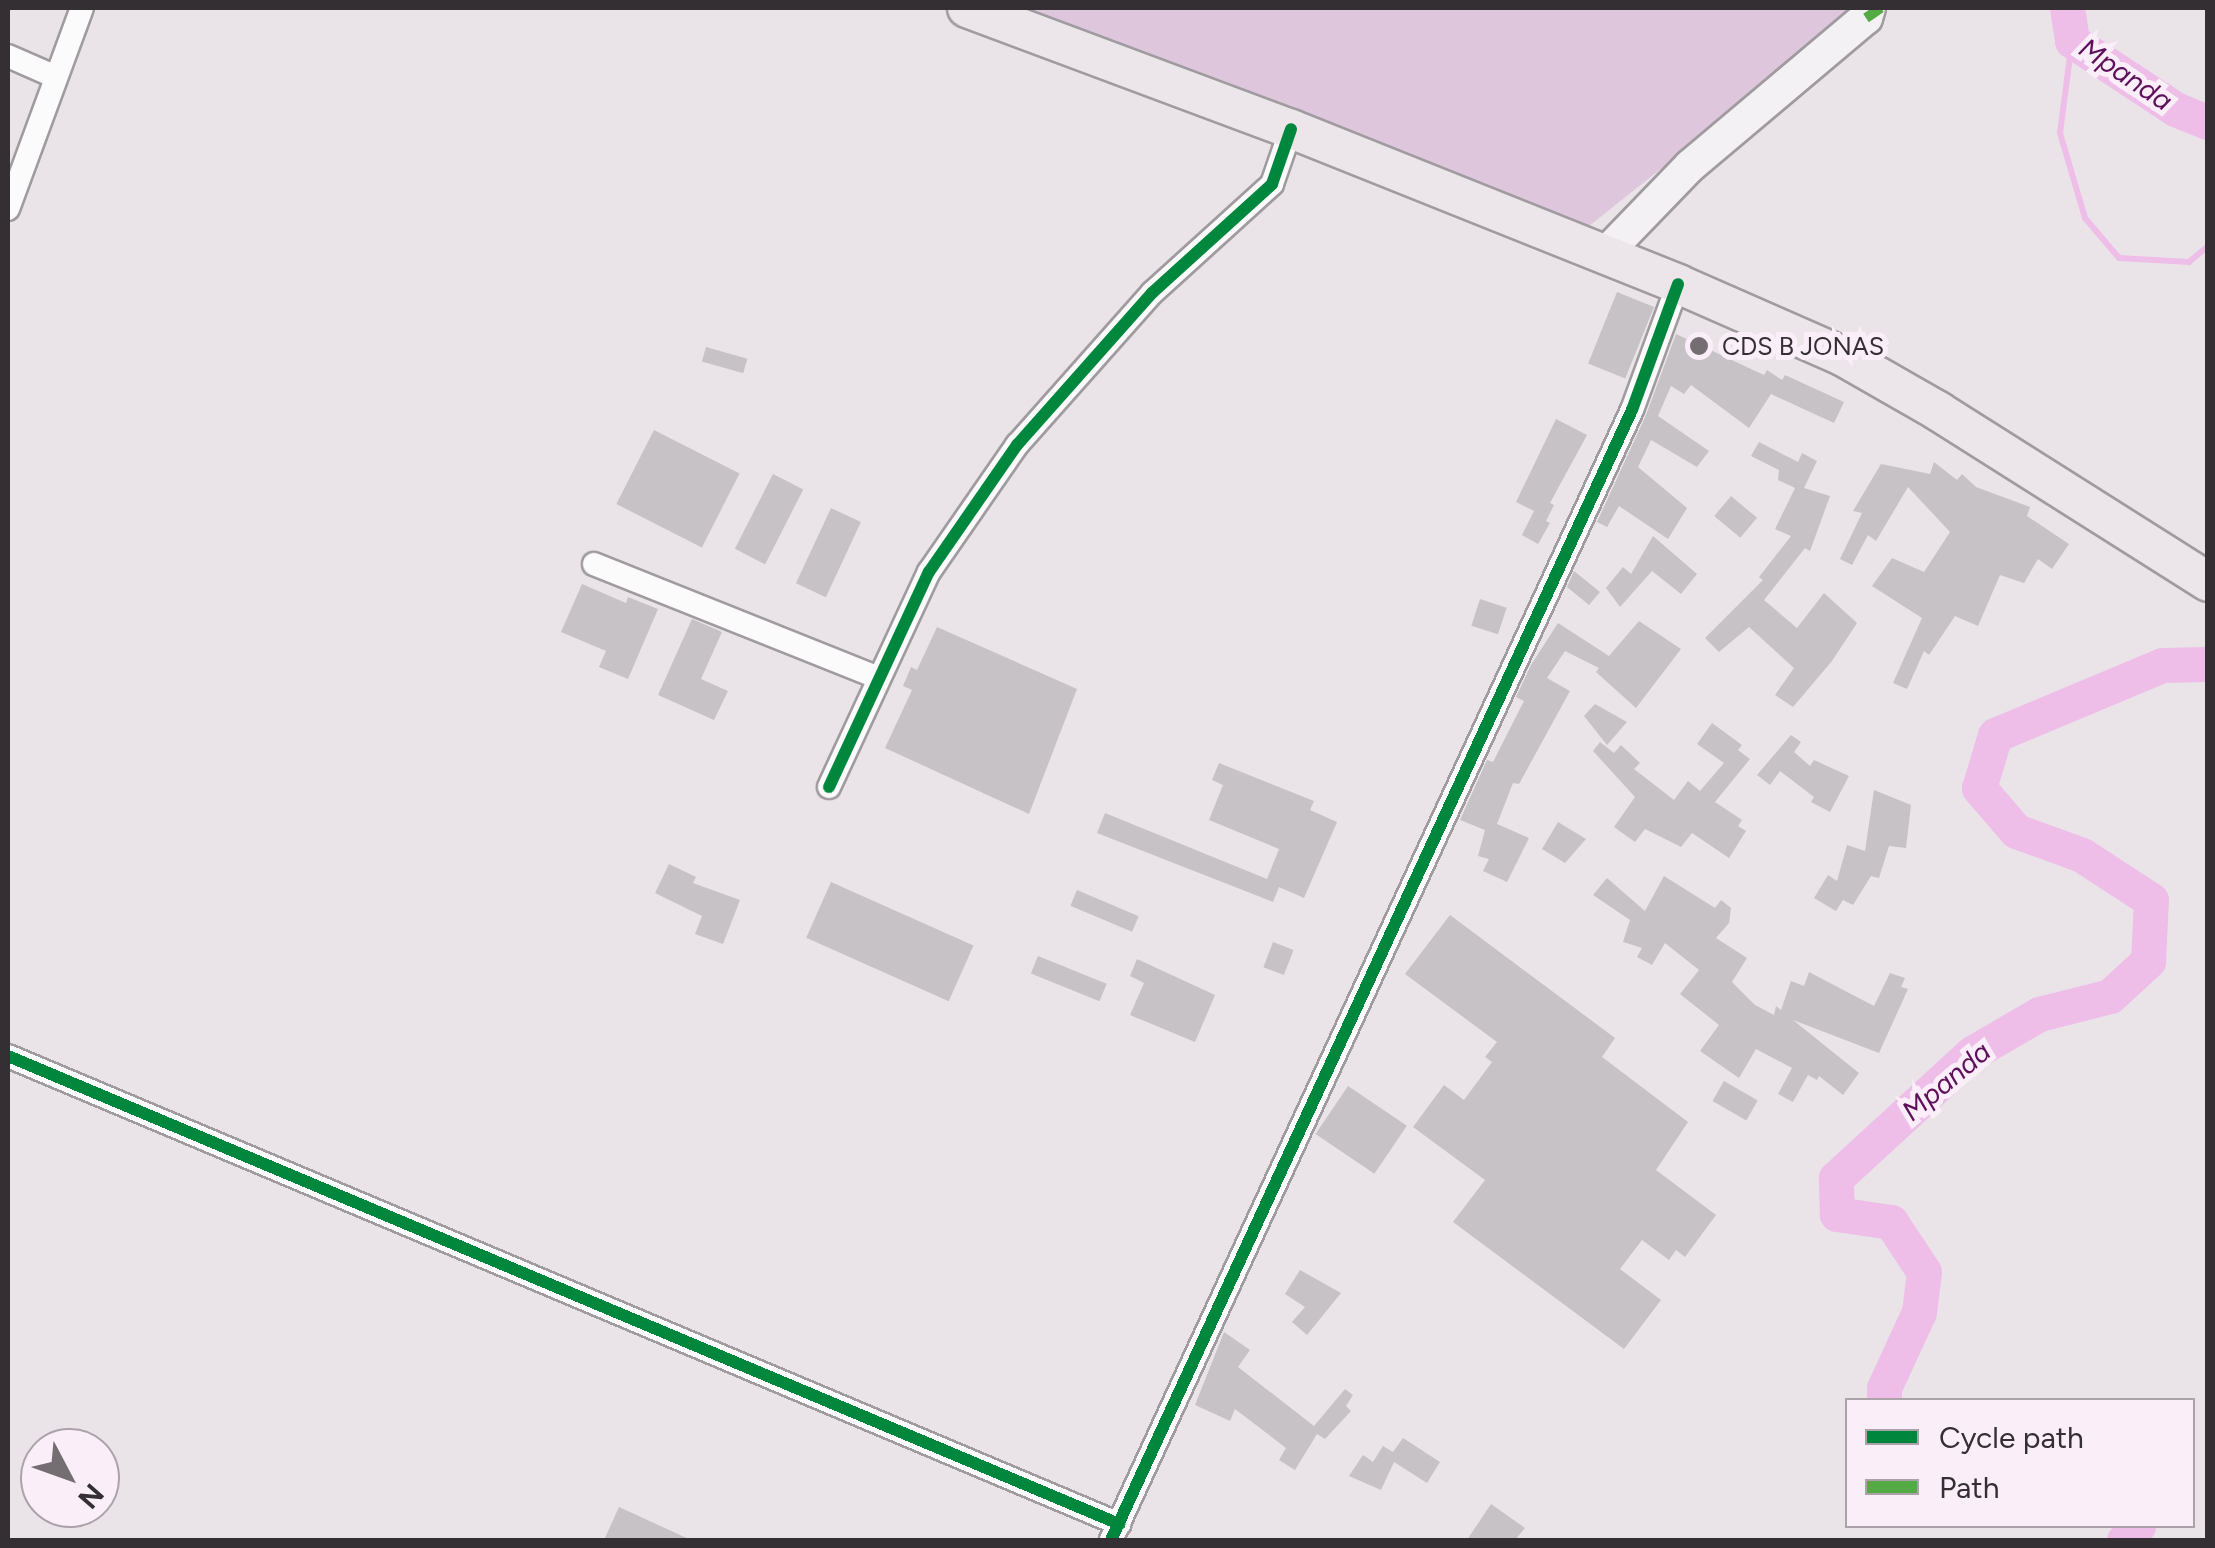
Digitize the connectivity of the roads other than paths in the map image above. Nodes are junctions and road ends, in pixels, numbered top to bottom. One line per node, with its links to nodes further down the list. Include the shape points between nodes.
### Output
1 (82, 8): 5 (street)
2 (967, 8): 6 (main road)
3 (1868, 8): 8 (street, via 1866,18 1690,166)
4 (8, 56): 5 (street)
5 (56, 77): 7 (street)
6 (1291, 129): 8 (main road); 12 (street, via 1272,184 1152,293 1018,445 928,572)
7 (10, 196)
8 (1605, 254): 9 (main road)
9 (1678, 284): 11 (main road, via 1842,356); 15 (street, via 1632,410)
10 (594, 564): 12 (street)
11 (2208, 582)
12 (877, 677): 13 (street)
13 (830, 788)
14 (8, 1056): 15 (street)
15 (1115, 1532)

